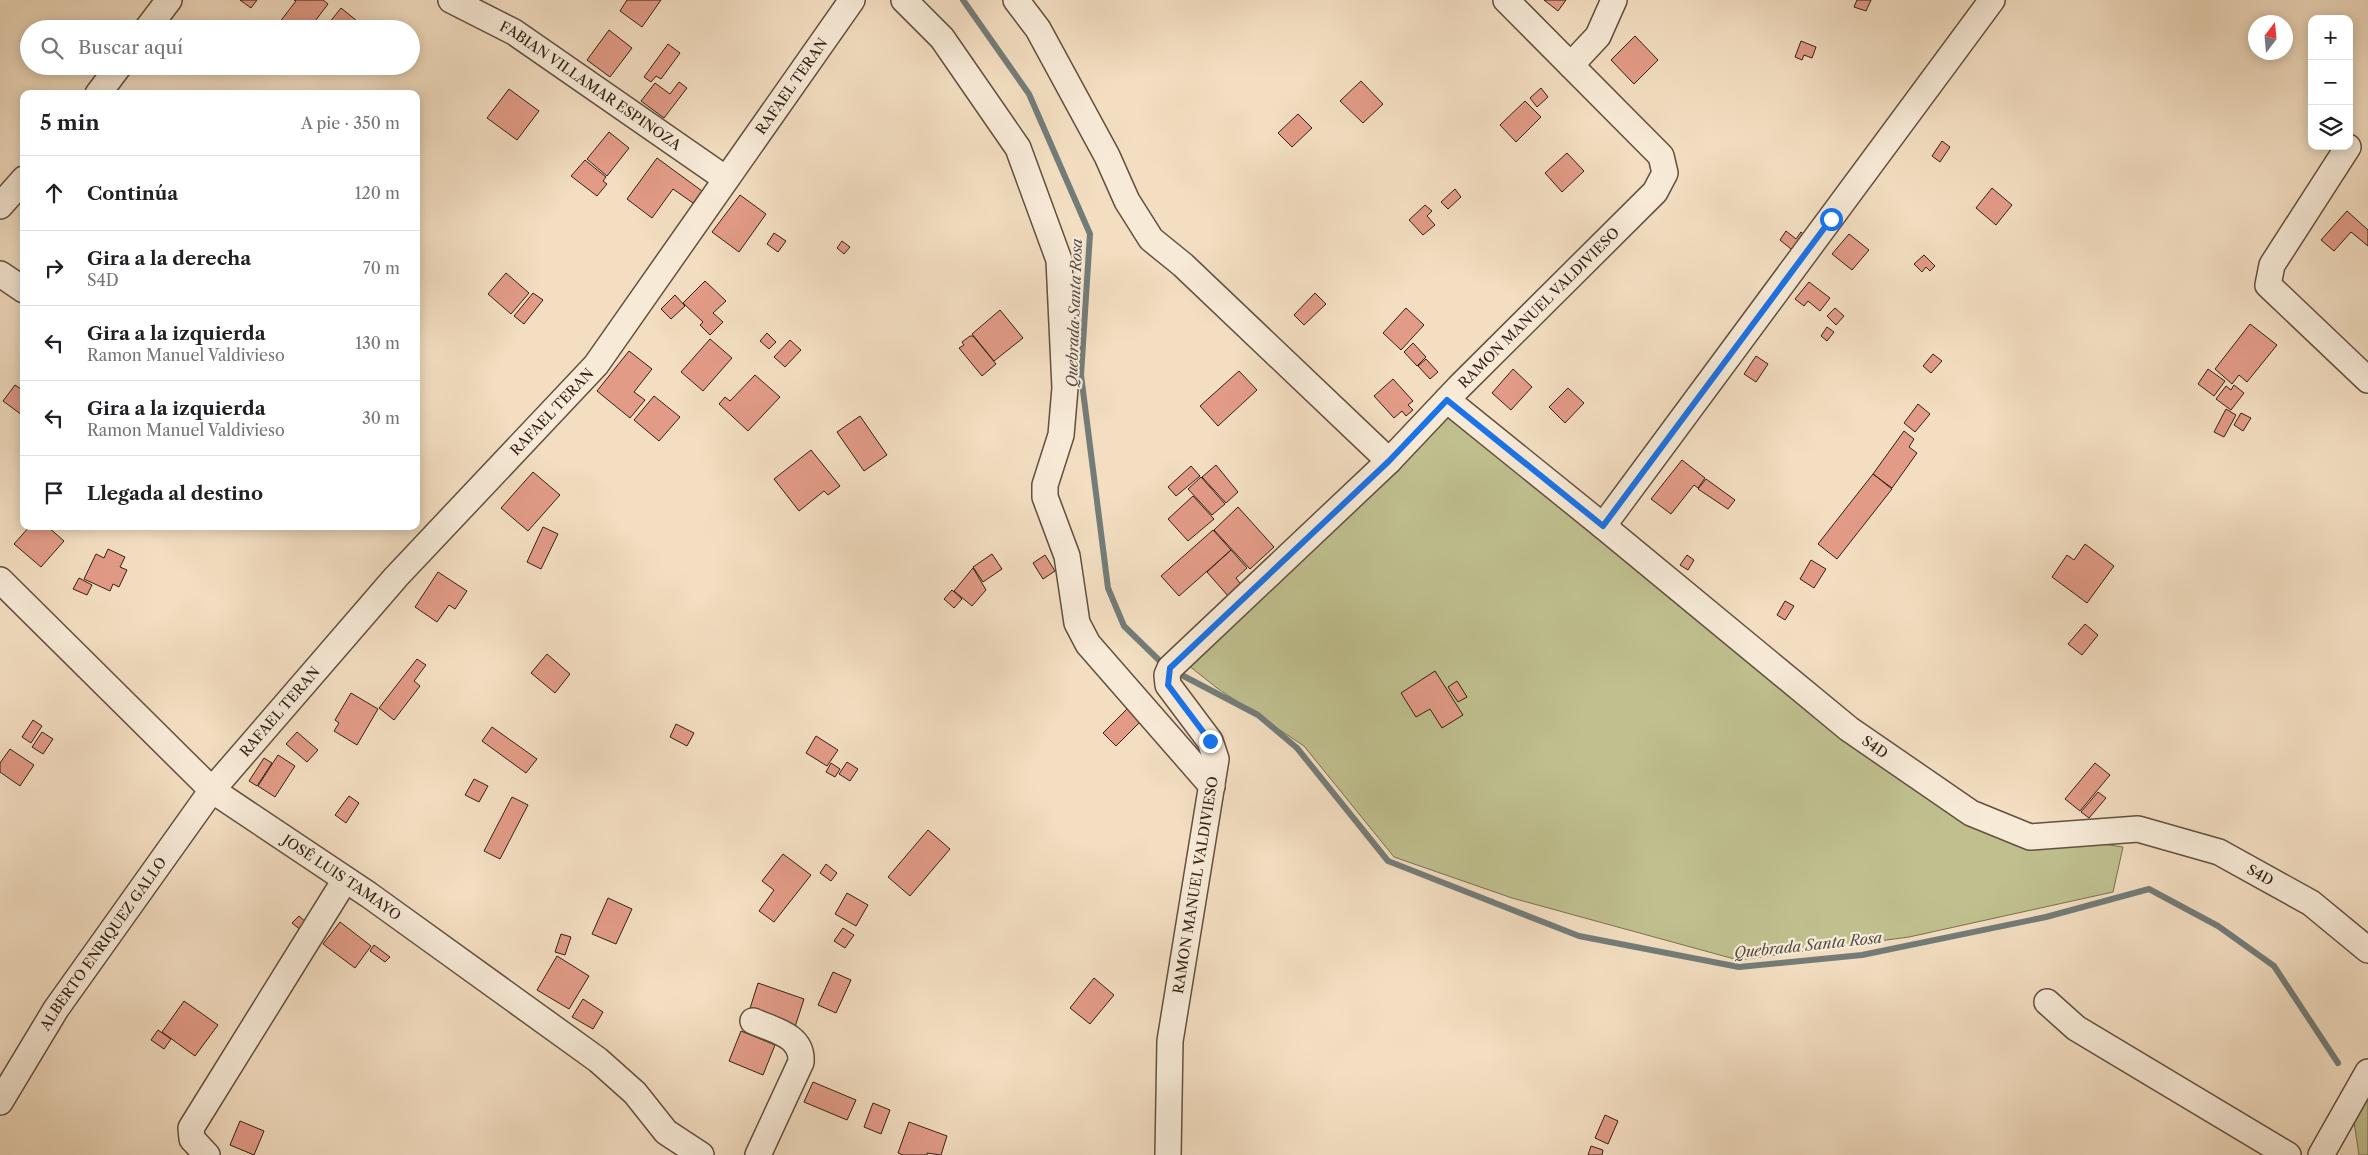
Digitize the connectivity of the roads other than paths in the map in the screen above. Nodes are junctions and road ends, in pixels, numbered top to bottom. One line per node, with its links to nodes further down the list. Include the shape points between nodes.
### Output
1 (169, 0): 9 (street)
2 (451, 0): 14 (street, FABIAN VILLAMAR ESPINOZA, via 514,32)
3 (852, 0): 14 (street, RAFAEL TERAN)
4 (904, 0): 24 (street, via 942,38 1018,148 1059,260 1065,388 1061,435 1045,485 1045,497 1067,556 1077,623 1088,644)
5 (1016, 0): 21 (street, via 1038,29 1107,156 1127,201 1151,239 1183,264)
6 (1506, 0): 10 (street, RAMON MANUEL VALDIVIESO)
7 (1614, 0): 10 (street, via 1598,36)
8 (1992, 0): 22 (street)
9 (154, 20)
10 (1571, 65): 20 (street, RAMON MANUEL VALDIVIESO, via 1661,156 1665,173 1655,192)
11 (112, 75): 12 (street)
12 (101, 90)
13 (2347, 150): 19 (street, via 2272,265 2268,285)
14 (726, 179): 25 (street, RAFAEL TERAN, via 596,365 396,577)
15 (20, 184): 16 (street)
16 (0, 206)
17 (0, 274): 18 (street)
18 (20, 287)
19 (2368, 380)
20 (1447, 400): 21 (street, RAMON MANUEL VALDIVIESO); 22 (street, S4D)
21 (1389, 461): 24 (street, RAMON MANUEL VALDIVIESO, via 1170,668 1168,685 1214,750)
22 (1603, 526): 27 (street, S4D, via 1849,729 1971,812 2030,837 2138,829 2219,852 2311,903)
23 (0, 580): 25 (street, JOSÉ LUIS TAMAYO)
24 (1212, 786): 35 (street, RAMON MANUEL VALDIVIESO, via 1170,1041)
25 (212, 790): 26 (street, JOSÉ LUIS TAMAYO); 31 (street, ALBERTO ENRIQUEZ GALLO, via 56,1009)
26 (345, 880): 32 (street, via 192,1128 192,1139); 33 (street, JOSÉ LUIS TAMAYO, via 598,1060 635,1094 666,1132)
27 (2368, 950)
28 (2047, 1002): 36 (street, via 2076,1028)
29 (754, 1021): 34 (street, via 793,1039 802,1054)
30 (2368, 1072): 37 (street)
31 (0, 1102)
32 (207, 1155)
33 (701, 1155)
34 (758, 1155)
35 (1168, 1155)
36 (2288, 1155)
37 (2321, 1155)

